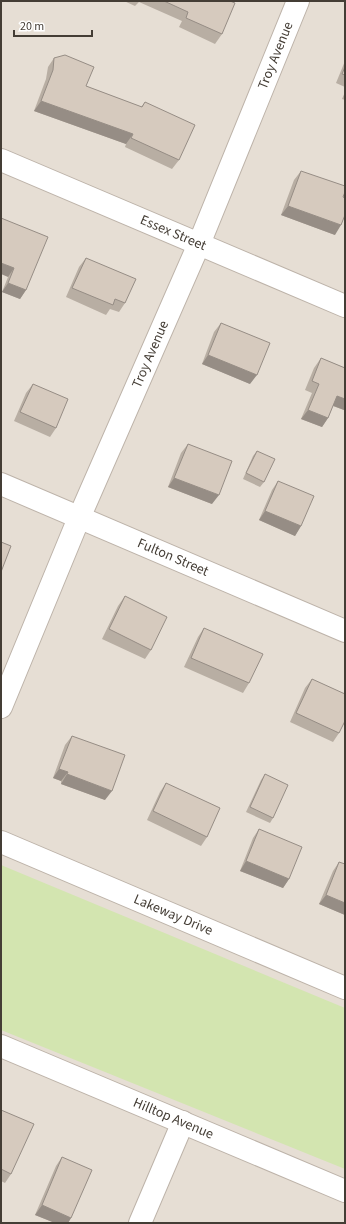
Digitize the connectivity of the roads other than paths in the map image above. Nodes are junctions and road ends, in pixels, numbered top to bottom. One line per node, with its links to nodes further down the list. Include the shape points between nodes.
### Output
1 (298, 1): 3 (street, Troy Avenue)
2 (1, 160): 3 (street, Essex Street)
3 (199, 244): 4 (street, Essex Street); 6 (street, Troy Avenue)
4 (345, 306)
5 (1, 484): 6 (street, Fulton Street)
6 (80, 518): 7 (street, Fulton Street); 8 (street, Troy Avenue)
7 (345, 631)
8 (1, 706)
9 (1, 842): 10 (street, Lakeway Drive)
10 (345, 988)
11 (1, 1046): 12 (street, Hilltop Avenue)
12 (183, 1122): 13 (street, Hilltop Avenue); 14 (street)
13 (345, 1191)
14 (140, 1223)

